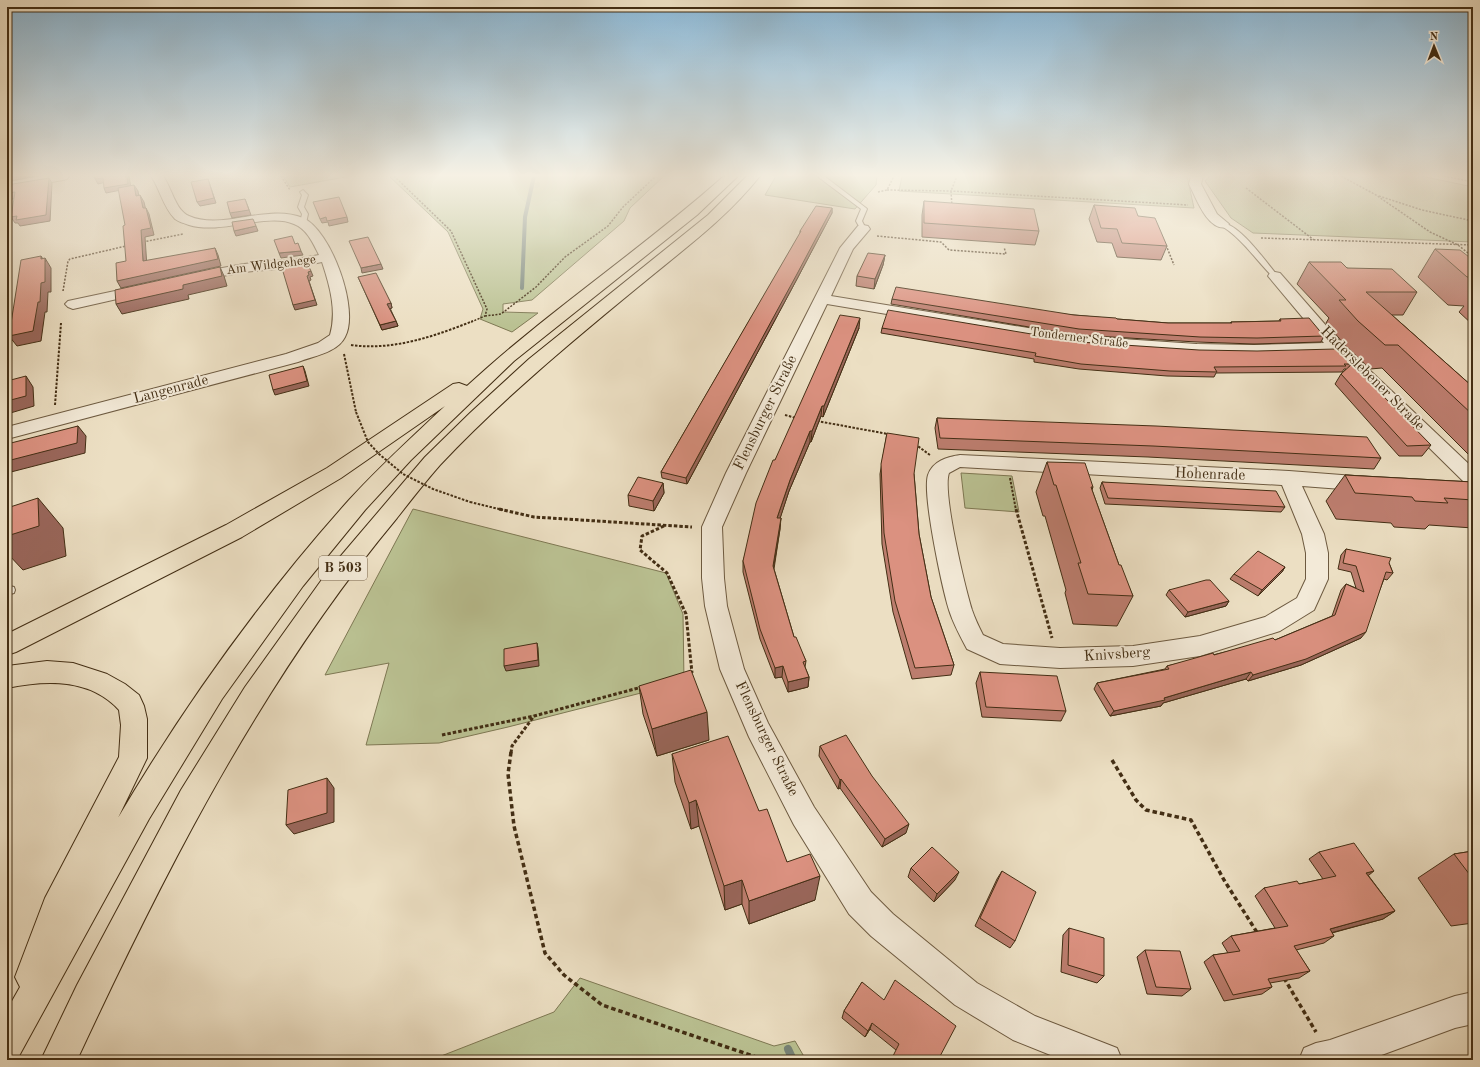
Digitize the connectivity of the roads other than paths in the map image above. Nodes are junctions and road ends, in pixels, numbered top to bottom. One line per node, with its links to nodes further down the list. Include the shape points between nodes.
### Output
1 (862, 225): 10 (street, Flensburger Straße, via 846,248)
2 (306, 226): 6 (street)
3 (674, 226): 13 (highway, B 503)
4 (703, 226): 24 (highway, B 503, via 535,363 477,417 432,462 336,577 254,695 191,800)
5 (1226, 226): 7 (lane, via 1241,237)
6 (328, 257): 8 (street, Am Wildgehege, via 244,268); 14 (street, Langenrade, via 339,293 341,323 337,337 333,341 292,358)
7 (1275, 276): 12 (street, Haderslebener Straße)
8 (181, 280)
9 (158, 286): 11 (street)
10 (823, 299): 12 (street, Tonderner Straße, via 1077,341 1197,349); 25 (street, Flensburger Straße, via 736,473 712,527 716,606 732,669 758,729 804,816 860,903 882,925 966,994 1025,1028)
11 (73, 304)
12 (1337, 348): 17 (street, Haderslebener Straße)
13 (508, 357): 19 (highway, via 334,473 234,531); 22 (highway, B 503, via 404,455 357,505 296,580 213,692 139,809)
14 (7, 433)
15 (947, 464): 16 (street, Hohenrade, via 960,461); 16 (street, Knivsberg, via 938,475 938,493 961,611 975,642 1000,654 1060,658 1133,656 1200,646 1272,624 1306,604 1317,579 1317,553 1313,534)
16 (1289, 478): 18 (street, Hohenrade)
17 (1473, 478)
18 (1389, 486)
19 (7, 645)
20 (7, 677): 22 (highway, via 46,671 86,675 117,691 130,705 135,734 132,758 56,909)
21 (1473, 1008): 23 (street, via 1455,1012)
22 (9, 1040)
23 (1323, 1059)
24 (58, 1060)
25 (1105, 1060)

